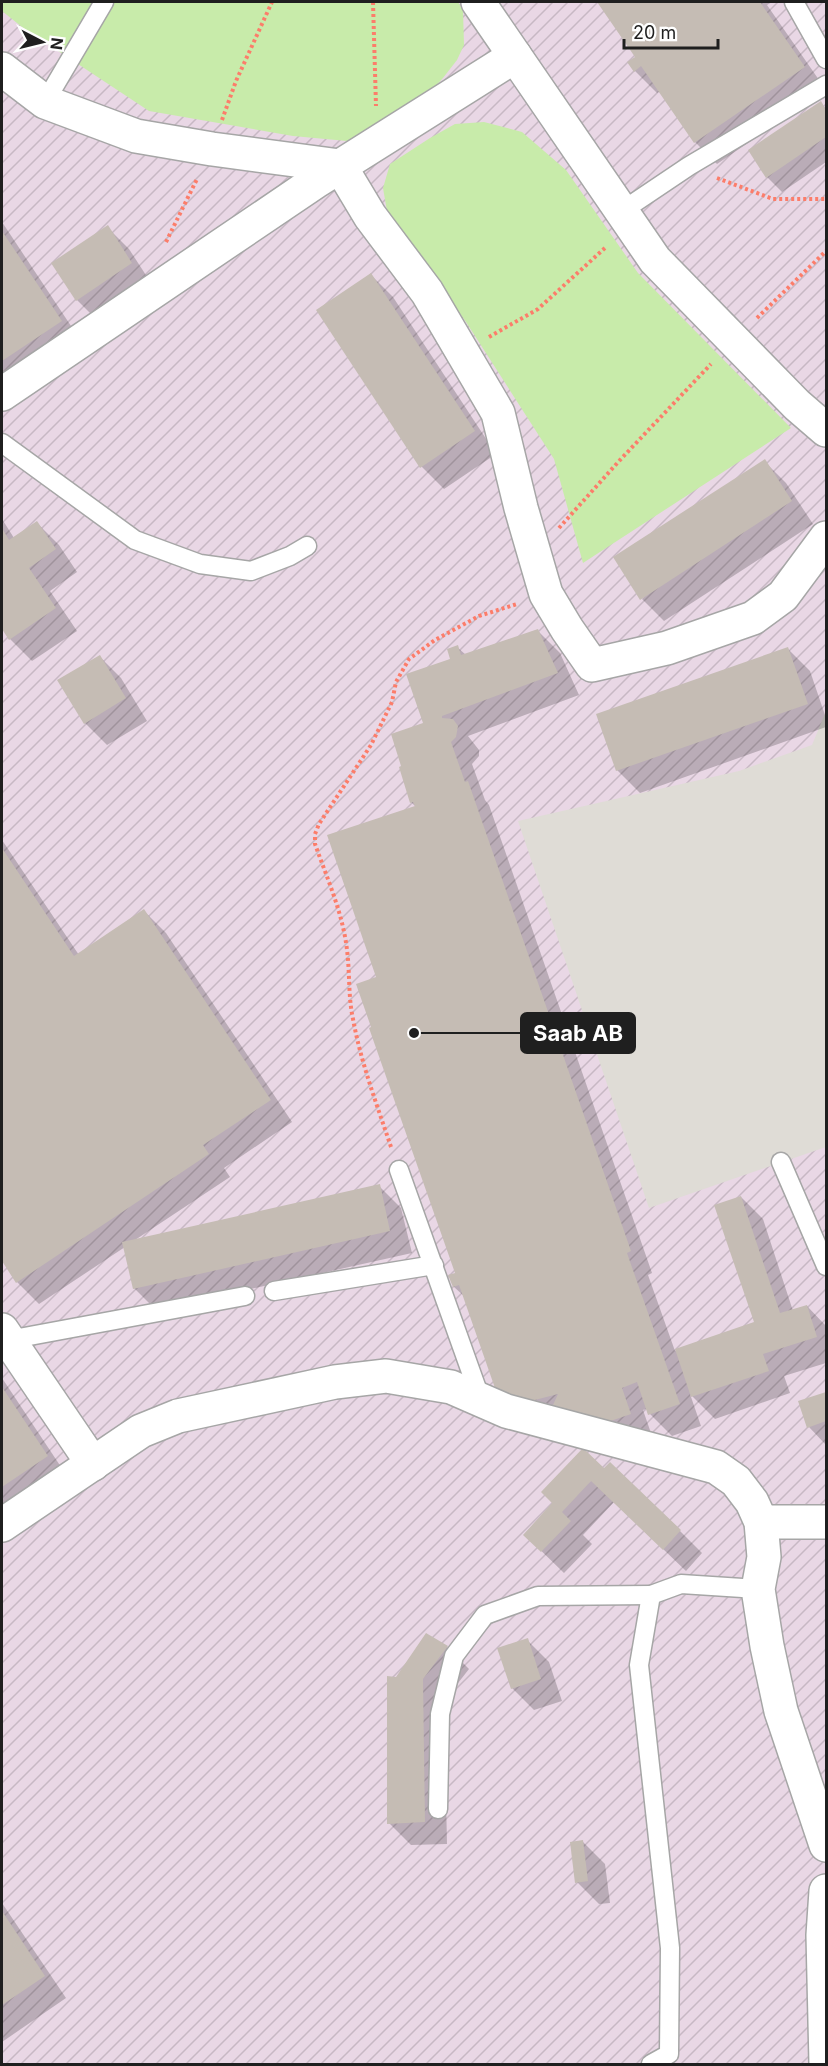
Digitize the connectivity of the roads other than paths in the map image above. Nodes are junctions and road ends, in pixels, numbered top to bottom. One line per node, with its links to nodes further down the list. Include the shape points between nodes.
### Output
1 (104, 2): 8 (lane)
2 (478, 2): 4 (street)
3 (794, 2): 5 (lane)
4 (514, 56): 9 (street); 10 (street)
5 (826, 59)
6 (2, 69): 8 (street)
7 (826, 85): 10 (lane, via 689,166)
8 (45, 102): 9 (street, via 136,136)
9 (340, 166): 11 (street); 14 (street, via 370,216 427,291 498,413 546,594 592,665 668,648 753,618 783,596)
10 (625, 216): 12 (street, via 656,260)
11 (2, 394)
12 (826, 430)
13 (2, 443): 15 (lane, via 135,540 200,564 251,572)
14 (826, 538)
15 (307, 546)
16 (781, 1162): 19 (lane)
17 (399, 1170): 18 (lane)
18 (434, 1265): 20 (lane); 23 (lane)
19 (826, 1266)
20 (274, 1291)
21 (245, 1296): 22 (lane)
22 (5, 1335): 24 (street)
23 (481, 1400): 24 (street, via 451,1387 386,1376 335,1382 178,1416 141,1431); 25 (street, via 506,1411 716,1467 736,1481)
24 (93, 1464): 27 (street)
25 (761, 1522): 26 (street); 28 (street, via 764,1557)
26 (826, 1522)
27 (2, 1525)
28 (758, 1589): 29 (lane, via 681,1584); 31 (street, via 781,1711)
29 (651, 1595): 30 (lane, via 538,1596 485,1614 454,1656 440,1714); 33 (lane, via 639,1665 670,1948 669,2054)
30 (438, 1809)
31 (823, 1826)
32 (826, 1891): 34 (street)
33 (651, 2064)
34 (826, 2064)

